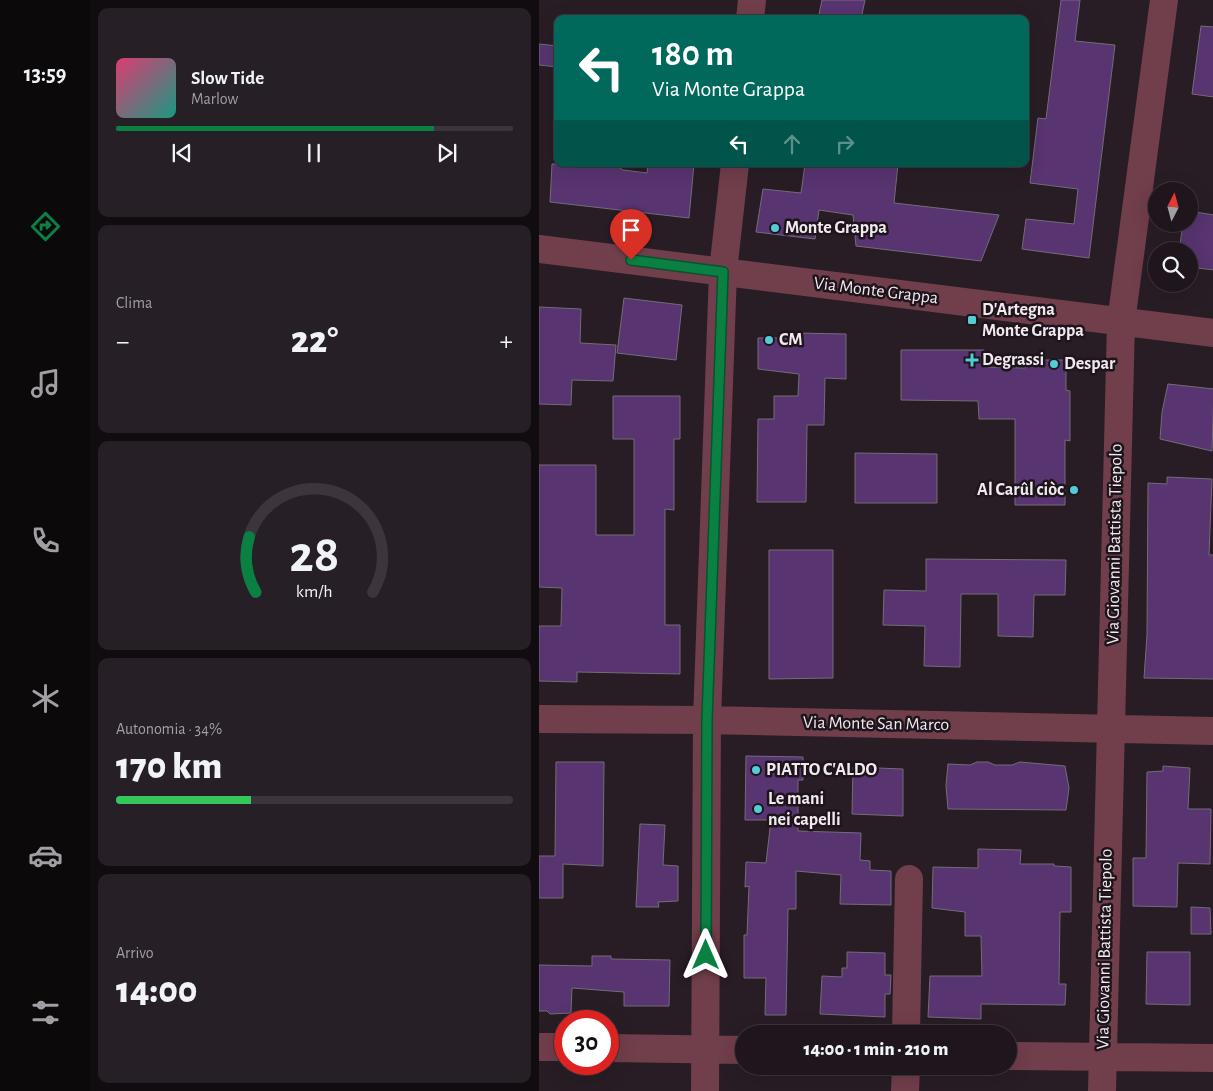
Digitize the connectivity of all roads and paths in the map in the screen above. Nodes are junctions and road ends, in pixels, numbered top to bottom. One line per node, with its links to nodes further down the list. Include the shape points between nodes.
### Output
1 (752, 0): 3 (street)
2 (1165, 0): 7 (street, Via Giovanni Battista Tiepolo)
3 (750, 15)
4 (735, 167): 6 (street)
5 (539, 249): 6 (street, Via Monte Grappa)
6 (723, 272): 7 (street, Via Monte Grappa); 10 (street)
7 (1121, 322): 8 (street, Via Monte Grappa); 11 (street, Via Giovanni Battista Tiepolo)
8 (1213, 333)
9 (539, 719): 10 (street, Via Monte San Marco)
10 (707, 720): 11 (street, Via Monte San Marco); 18 (street)
11 (1111, 729): 12 (street, Via Monte San Marco); 21 (street, Via Giovanni Battista Tiepolo)
12 (1213, 731)
13 (909, 879): 14 (street)
14 (906, 1025)
15 (539, 1047): 16 (street)
16 (554, 1047)
17 (619, 1048): 18 (street)
18 (705, 1049): 19 (street); 24 (street)
19 (735, 1050)
20 (1017, 1056): 21 (street)
21 (1103, 1056): 22 (street); 26 (street, Via Giovanni Battista Tiepolo)
22 (1213, 1058)
23 (906, 1075): 25 (street)
24 (705, 1091)
25 (905, 1091)
26 (1102, 1091)

